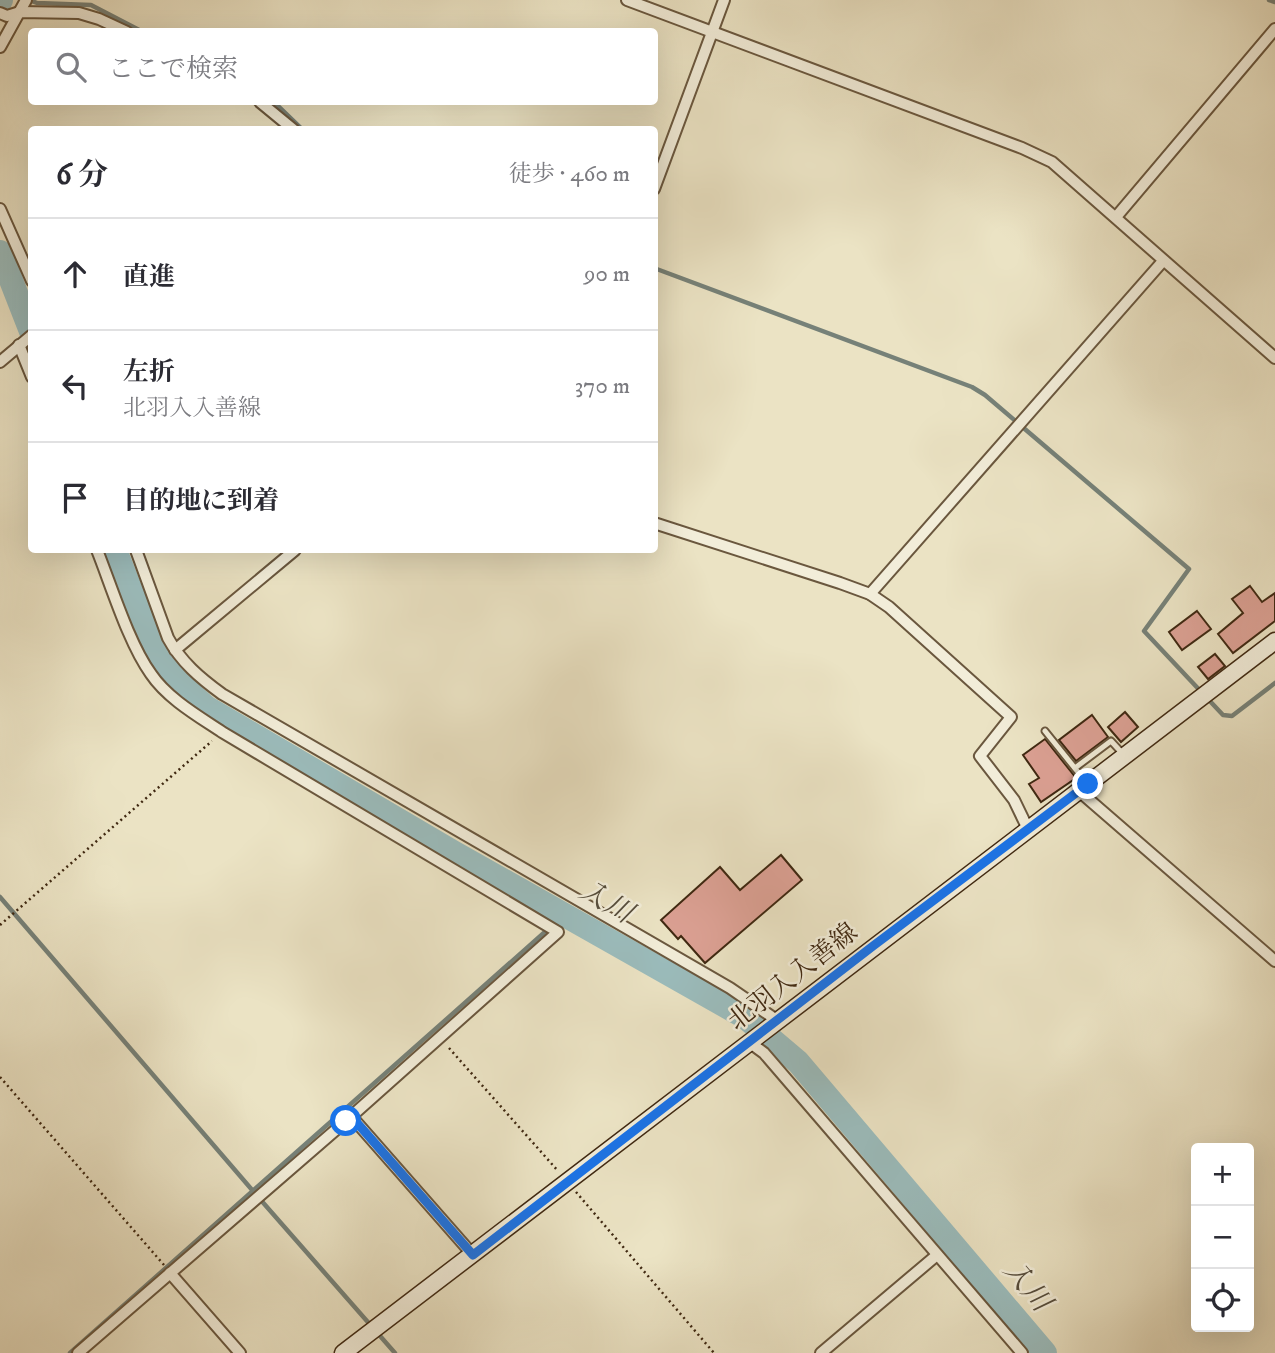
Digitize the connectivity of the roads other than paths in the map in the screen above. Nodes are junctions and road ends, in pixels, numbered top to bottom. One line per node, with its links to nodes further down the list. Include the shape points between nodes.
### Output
1 (26, 0): 4 (street)
2 (627, 0): 8 (street)
3 (724, 0): 8 (street)
4 (20, 12): 5 (street); 6 (street, via 79,13); 9 (street)
5 (4, 14)
6 (118, 28)
7 (1275, 29): 14 (street)
8 (712, 33): 12 (street); 14 (street, via 1022,148 1052,162)
9 (0, 47)
10 (264, 105): 11 (street)
11 (289, 126)
12 (658, 178)
13 (0, 209): 16 (street)
14 (1116, 217): 15 (street)
15 (1163, 261): 19 (street); 26 (street)
16 (28, 272)
17 (28, 338): 18 (street)
18 (19, 345): 20 (street); 21 (street)
19 (1275, 358)
20 (0, 362)
21 (28, 367)
22 (658, 524): 26 (street)
23 (98, 553): 37 (street, via 135,645 151,675 175,699 222,732 558,932)
24 (137, 553): 28 (street)
25 (291, 553): 28 (street)
26 (870, 594): 33 (street, via 1011,717 980,756 1014,800)
27 (1275, 640): 30 (main road, 北羽入入善線)
28 (175, 650): 35 (street, via 195,674 222,694 730,988)
29 (1045, 731): 31 (lane)
30 (1126, 756): 31 (lane, via 1111,741); 32 (main road, 北羽入入善線)
31 (1075, 768): 32 (lane)
32 (1084, 788): 33 (main road, 北羽入入善線); 34 (street)
33 (1028, 829): 35 (main road, 北羽入入善線)
34 (1275, 961)
35 (776, 1023): 36 (main road, 北羽入入善線)
36 (752, 1040): 38 (main road, 北羽入入善線); 39 (street)
37 (351, 1116): 38 (street); 40 (street)
38 (473, 1255): 43 (main road, 北羽入入善線)
39 (937, 1255): 44 (street); 45 (street)
40 (170, 1273): 41 (street); 42 (street)
41 (78, 1353)
42 (240, 1353)
43 (342, 1353)
44 (821, 1353)
45 (1022, 1353)

